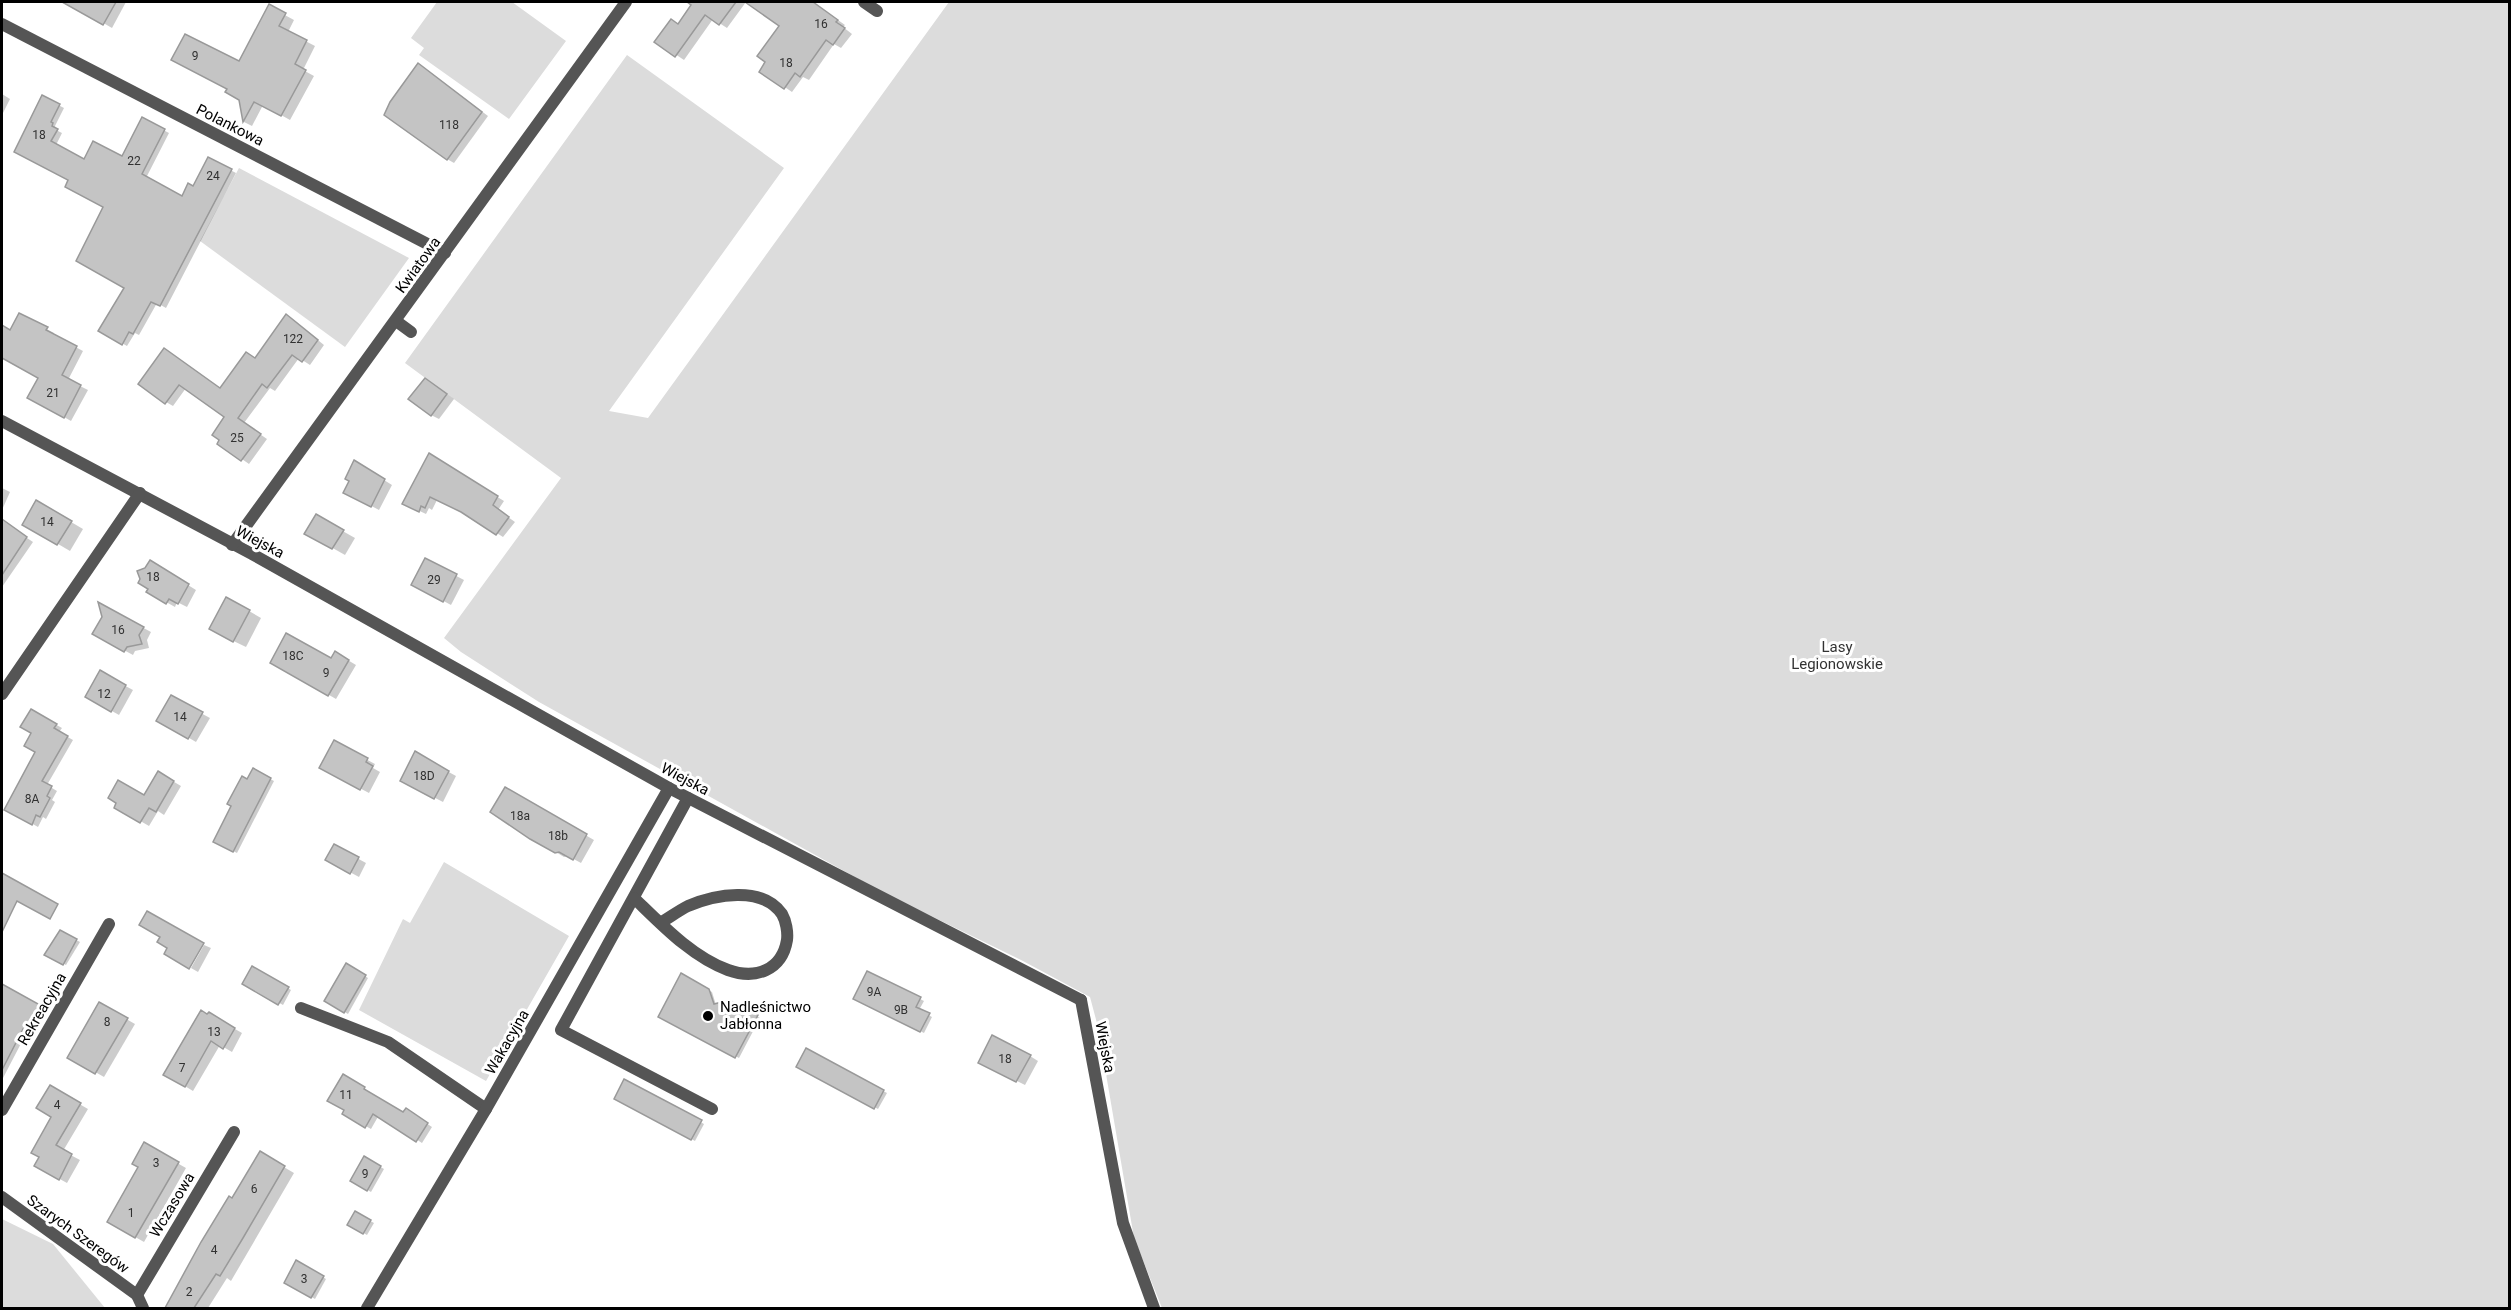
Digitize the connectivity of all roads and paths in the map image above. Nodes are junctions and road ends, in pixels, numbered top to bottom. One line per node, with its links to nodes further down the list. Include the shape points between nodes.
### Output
1 (626, 2): 5 (street, Kwiatowa)
2 (864, 2): 3 (street)
3 (877, 11)
4 (2, 24): 5 (street, Polankowa)
5 (445, 253): 6 (street, Kwiatowa)
6 (396, 321): 7 (street); 10 (street, Kwiatowa)
7 (411, 332)
8 (2, 421): 9 (street, Wiejska)
9 (140, 494): 10 (street, Wiejska); 11 (street)
10 (232, 544): 12 (street, Wiejska)
11 (2, 694)
12 (669, 788): 13 (street, Wiejska); 19 (street, Wakacyjna)
13 (688, 798): 14 (street); 26 (street, Wiejska, via 1081,1000 1123,1224)
14 (634, 898): 15 (street); 20 (street, via 561,1030)
15 (660, 923): 15 (street, via 697,953 728,970 752,974 773,967 785,953 788,932 782,914 752,896 732,896 688,906)
16 (109, 924): 18 (street, Rekreacyjna)
17 (301, 1008): 19 (street, via 388,1042)
18 (2, 1110)
19 (486, 1110): 25 (street, Wakacyjna)
20 (712, 1110)
21 (234, 1132): 23 (street, Wczasowa)
22 (2, 1197): 23 (street, Szarych Szeregów)
23 (137, 1294): 24 (street)
24 (143, 1308)
25 (367, 1308)
26 (1154, 1308)

